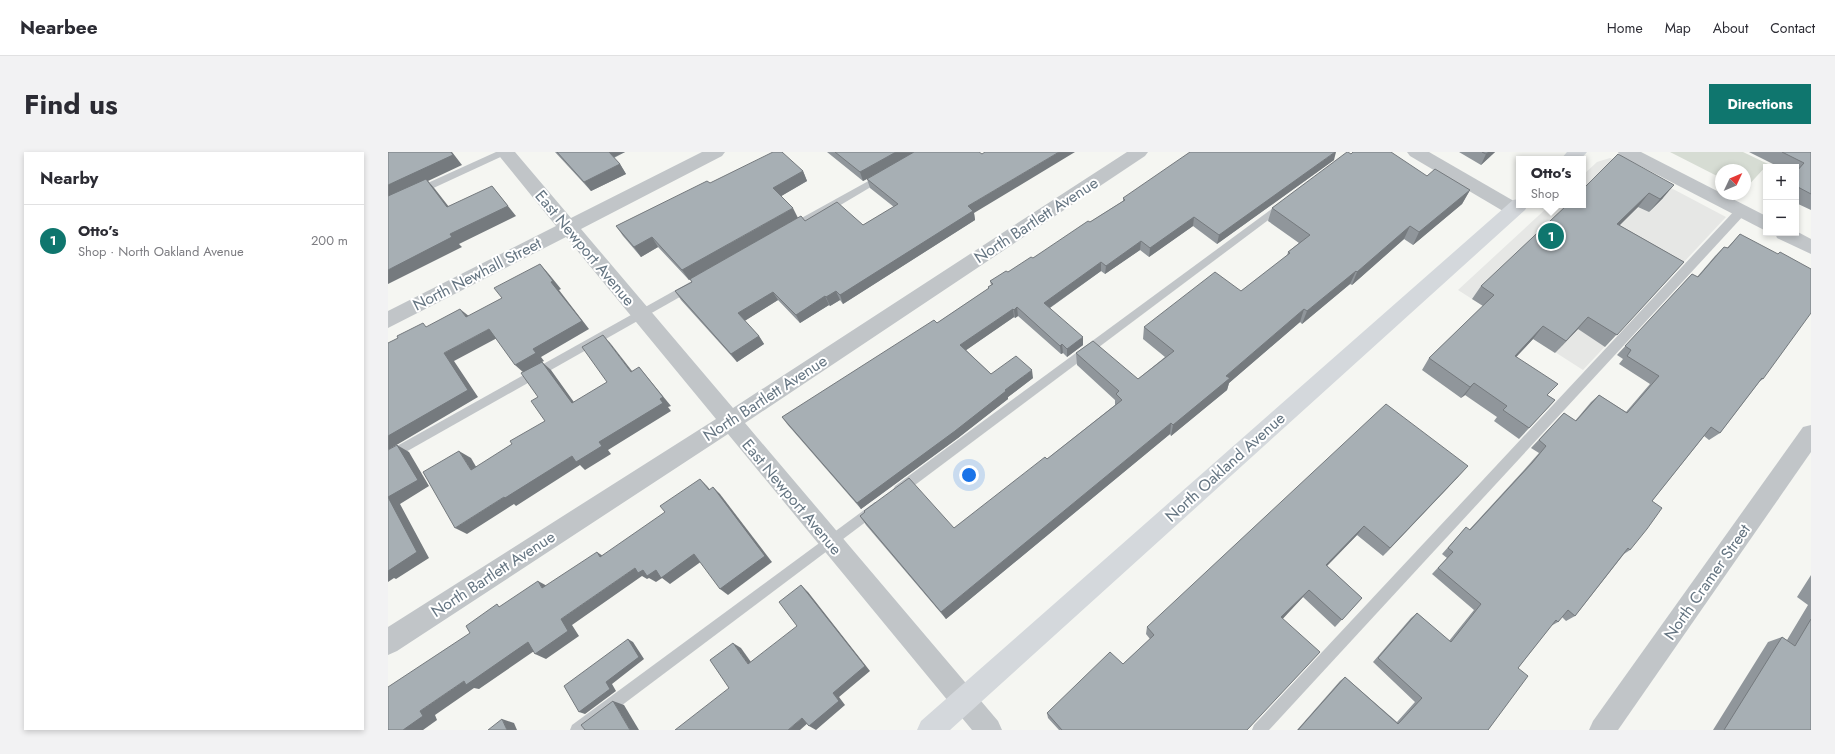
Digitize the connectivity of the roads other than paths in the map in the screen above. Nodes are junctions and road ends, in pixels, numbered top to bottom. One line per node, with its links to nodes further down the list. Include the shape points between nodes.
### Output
1 (504, 152): 8 (lane); 12 (street, East Newport Avenue)
2 (1140, 152): 19 (street, North Bartlett Avenue)
3 (1416, 152): 9 (street)
4 (1627, 152): 10 (street)
5 (705, 154): 12 (street, North Newhall Street)
6 (891, 172): 13 (lane)
7 (1296, 195): 22 (lane)
8 (388, 205)
9 (1516, 207): 24 (main road, North Oakland Avenue)
10 (1741, 211): 11 (street); 28 (lane)
11 (1763, 222)
12 (568, 228): 17 (street, East Newport Avenue); 18 (street, North Newhall Street)
13 (780, 235)
14 (1790, 236): 15 (street)
15 (1811, 247)
16 (697, 282): 17 (lane)
17 (640, 314): 19 (street, East Newport Avenue); 21 (lane)
18 (388, 320)
19 (729, 422): 22 (street, East Newport Avenue); 23 (street, North Bartlett Avenue)
20 (1811, 434): 29 (street, North Cramer Street)
21 (388, 457)
22 (830, 542): 24 (street, East Newport Avenue); 25 (lane)
23 (388, 642)
24 (964, 700): 26 (main road, North Oakland Avenue); 27 (street, East Newport Avenue)
25 (577, 730)
26 (930, 730)
27 (989, 730)
28 (1259, 730)
29 (1602, 730)

